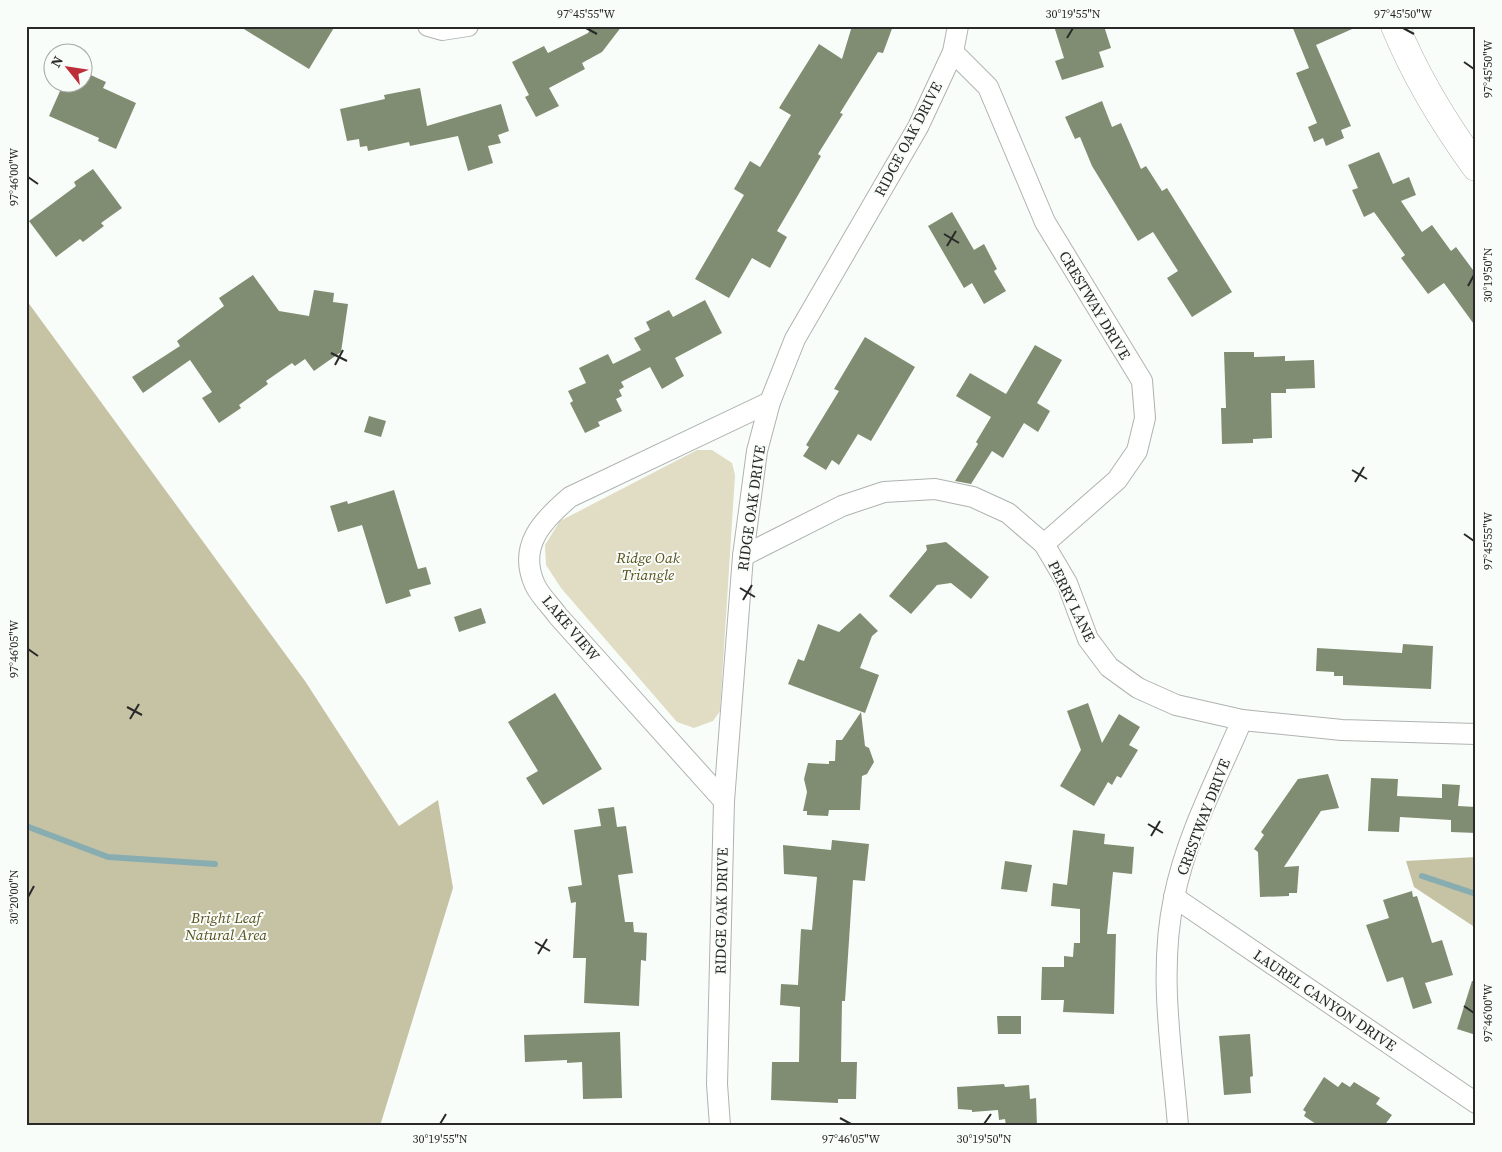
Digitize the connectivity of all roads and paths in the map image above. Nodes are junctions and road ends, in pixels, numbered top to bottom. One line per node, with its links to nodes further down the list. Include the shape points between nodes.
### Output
1 (428, 26): 2 (street, via 442,30)
2 (468, 26)
3 (958, 26): 5 (street, RIDGE OAK DRIVE)
4 (1396, 26): 6 (street, via 1412,66)
5 (953, 52): 7 (street, RIDGE OAK DRIVE, via 918,127 795,339); 8 (street, CRESTWAY DRIVE, via 988,87 1044,222 1142,382 1145,418 1137,450 1117,480)
6 (1476, 167)
7 (770, 402): 9 (street, RIDGE OAK DRIVE, via 757,451); 12 (street, LAKE VIEW, via 570,497 548,515 531,540 535,585 558,616)
8 (1044, 544): 9 (street, PERRY LANE, via 1008,513 973,497 934,489 884,492 842,506); 10 (street, PERRY LANE, via 1067,582 1088,638 1109,667 1138,688 1176,704)
9 (742, 556): 12 (street, RIDGE OAK DRIVE)
10 (1242, 720): 11 (street, PERRY LANE, via 1342,730); 13 (street, CRESTWAY DRIVE, via 1190,844)
11 (1476, 734)
12 (724, 800): 15 (street, RIDGE OAK DRIVE, via 717,1084)
13 (1174, 897): 14 (street, LAUREL CANYON DRIVE); 16 (street, CRESTWAY DRIVE, via 1166,980)
14 (1476, 1103)
15 (720, 1126)
16 (1178, 1126)

